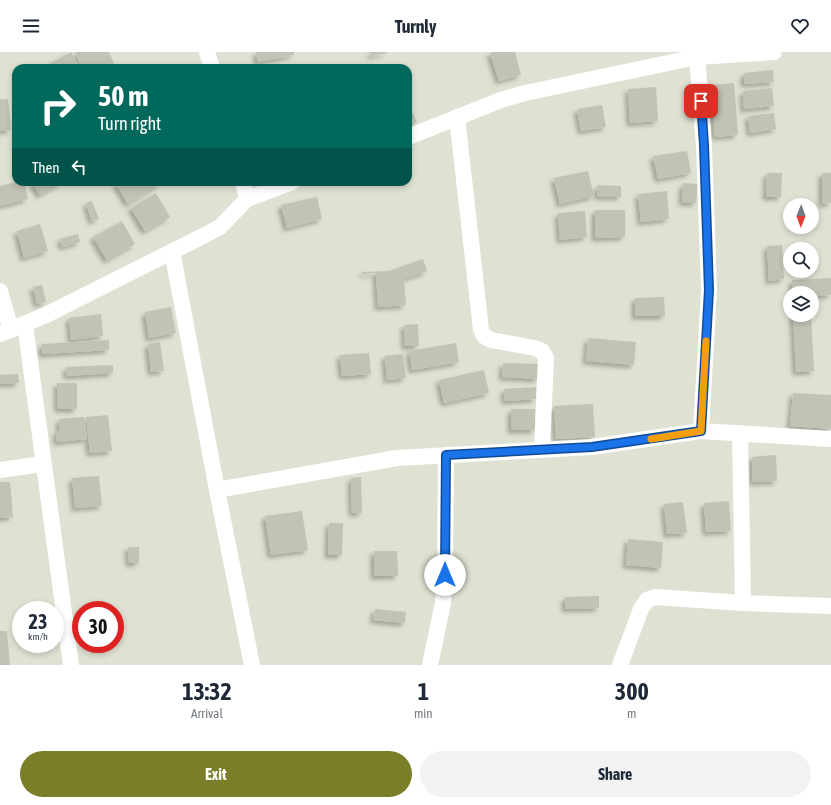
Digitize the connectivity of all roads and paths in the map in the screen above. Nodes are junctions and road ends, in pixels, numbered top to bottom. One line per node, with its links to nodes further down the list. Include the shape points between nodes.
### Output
1 (207, 52): 4 (street)
2 (774, 52): 3 (street)
3 (697, 54): 5 (street, via 526,93); 13 (street, via 704,145 709,290)
4 (211, 64)
5 (457, 117): 6 (street); 16 (street, via 481,330 484,336 491,340 535,348 542,351 546,358)
6 (412, 135)
7 (244, 186): 9 (street)
8 (282, 186): 9 (street)
9 (248, 199): 10 (street, via 220,227)
10 (172, 251): 12 (street, via 46,315); 20 (street)
11 (0, 291): 12 (street)
12 (12, 329): 18 (street)
13 (701, 431): 14 (street); 16 (street, via 592,447)
14 (740, 433): 15 (street); 21 (street)
15 (831, 439)
16 (542, 449): 17 (street)
17 (446, 455): 20 (street, via 397,458); 25 (street, via 443,603)
18 (43, 464): 19 (street); 23 (street)
19 (0, 470)
20 (216, 490): 24 (street)
21 (743, 603): 22 (street); 26 (street, via 655,597 646,600)
22 (831, 606)
23 (71, 665)
24 (252, 665)
25 (430, 665)
26 (620, 665)

